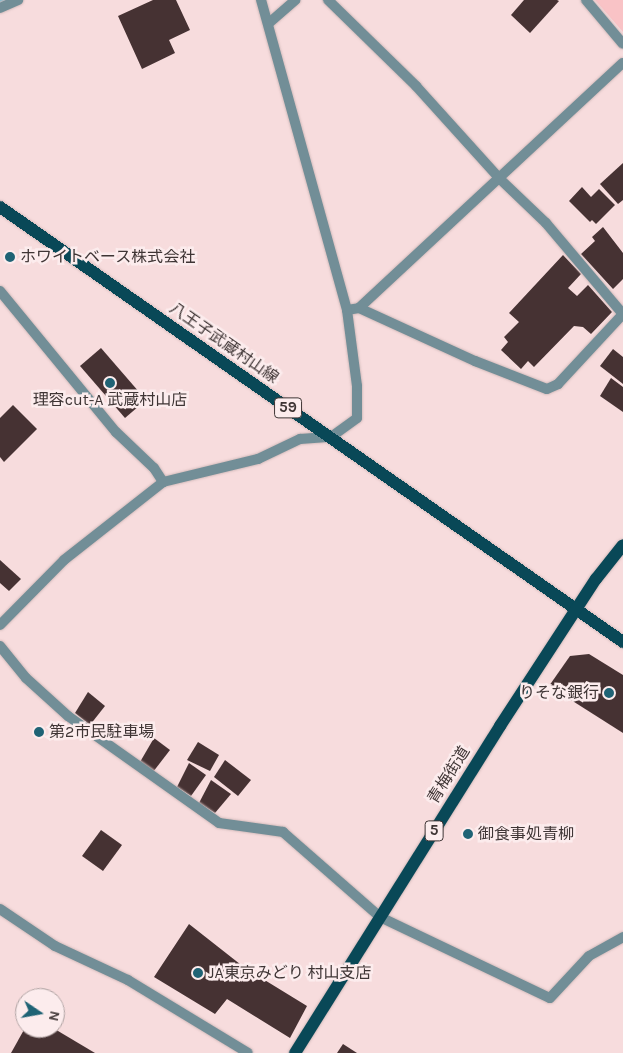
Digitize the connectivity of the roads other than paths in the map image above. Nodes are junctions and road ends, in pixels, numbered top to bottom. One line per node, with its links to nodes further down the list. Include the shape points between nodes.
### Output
1 (18, 0): 6 (street)
2 (262, 0): 7 (street)
3 (295, 0): 7 (street)
4 (328, 0): 10 (street, via 416,86)
5 (586, 0): 8 (street)
6 (0, 8)
7 (269, 23): 14 (street)
8 (623, 44)
9 (623, 63): 10 (street)
10 (501, 180): 13 (street); 15 (street, via 546,223)
11 (0, 207): 16 (main road, 八王子武蔵村山線 / 59)
12 (0, 291): 17 (street, via 116,432 154,468)
13 (359, 308): 14 (street); 15 (street, via 474,361 547,389 558,384)
14 (347, 310): 16 (street, via 357,386 357,418)
15 (623, 314)
16 (331, 437): 17 (street, via 300,439 258,459); 19 (main road, 八王子武蔵村山線 / 59)
17 (163, 482): 20 (street, via 64,560)
18 (623, 546): 19 (main road, 青梅街道 / 5)
19 (575, 610): 21 (main road, 八王子武蔵村山線); 24 (main road, 青梅街道 / 5)
20 (0, 625)
21 (623, 642)
22 (0, 646): 24 (street, via 26,678 68,716 218,823 283,832)
23 (0, 909): 26 (street, via 55,946 128,980)
24 (380, 917): 25 (street, via 550,998 588,956); 27 (main road, 青梅街道 / 5)
25 (623, 937)
26 (248, 1053)
27 (295, 1053)

